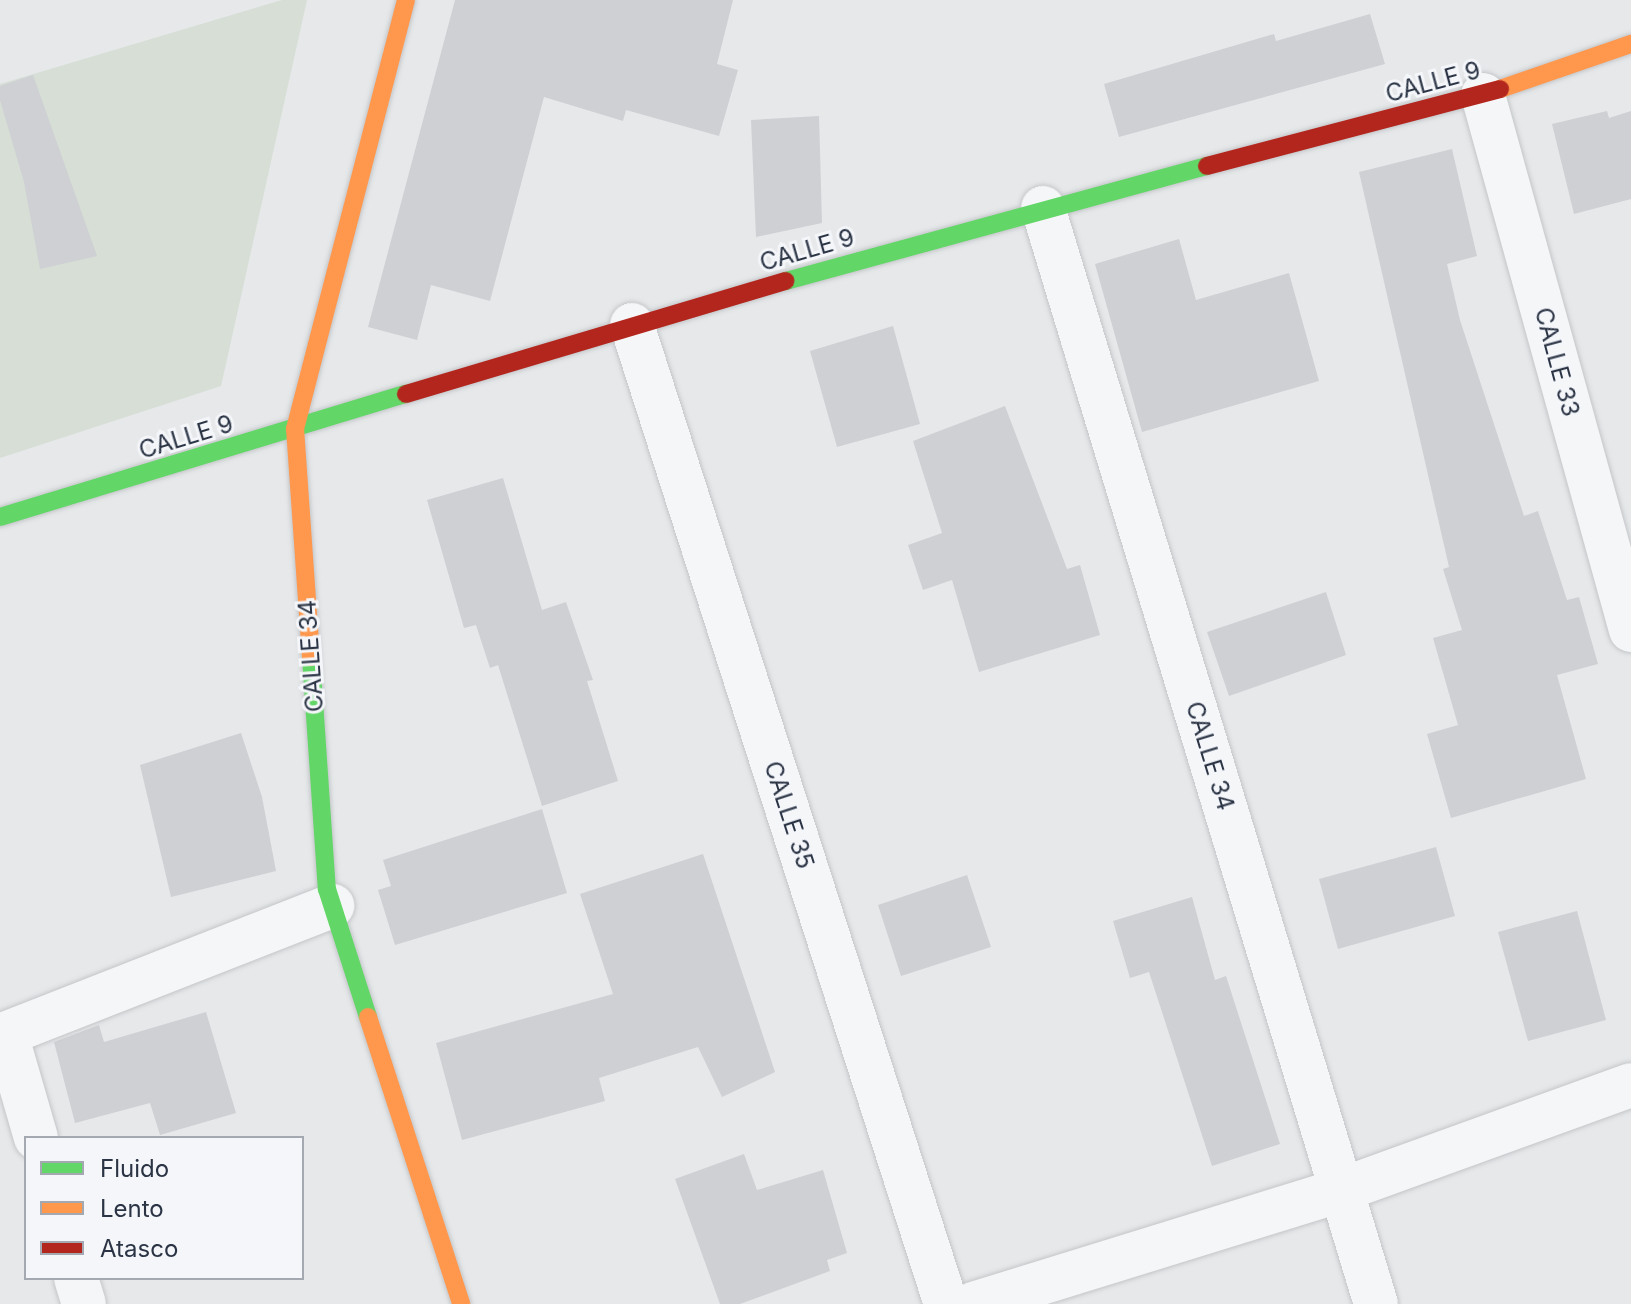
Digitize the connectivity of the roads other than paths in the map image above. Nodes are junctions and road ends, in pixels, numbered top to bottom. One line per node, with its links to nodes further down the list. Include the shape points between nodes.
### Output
1 (406, 0): 6 (street, CALLE 34)
2 (1631, 44): 3 (street, CALLE 9)
3 (1483, 95): 4 (street, CALLE 9); 8 (street, CALLE 33)
4 (1043, 208): 5 (street, CALLE 9); 13 (street, CALLE 34)
5 (632, 325): 6 (street, CALLE 9); 17 (street, CALLE 35)
6 (295, 429): 7 (street, CALLE 9); 9 (street, CALLE 34)
7 (0, 517)
8 (1631, 630)
9 (332, 906): 10 (street); 16 (street, CALLE 34)
10 (3, 1035): 12 (street)
11 (1631, 1085): 13 (street)
12 (35, 1136)
13 (1341, 1190): 18 (street); 19 (street, CALLE 34)
14 (77, 1280): 15 (street)
15 (84, 1304)
16 (461, 1304)
17 (946, 1304)
18 (973, 1304)
19 (1376, 1304)

